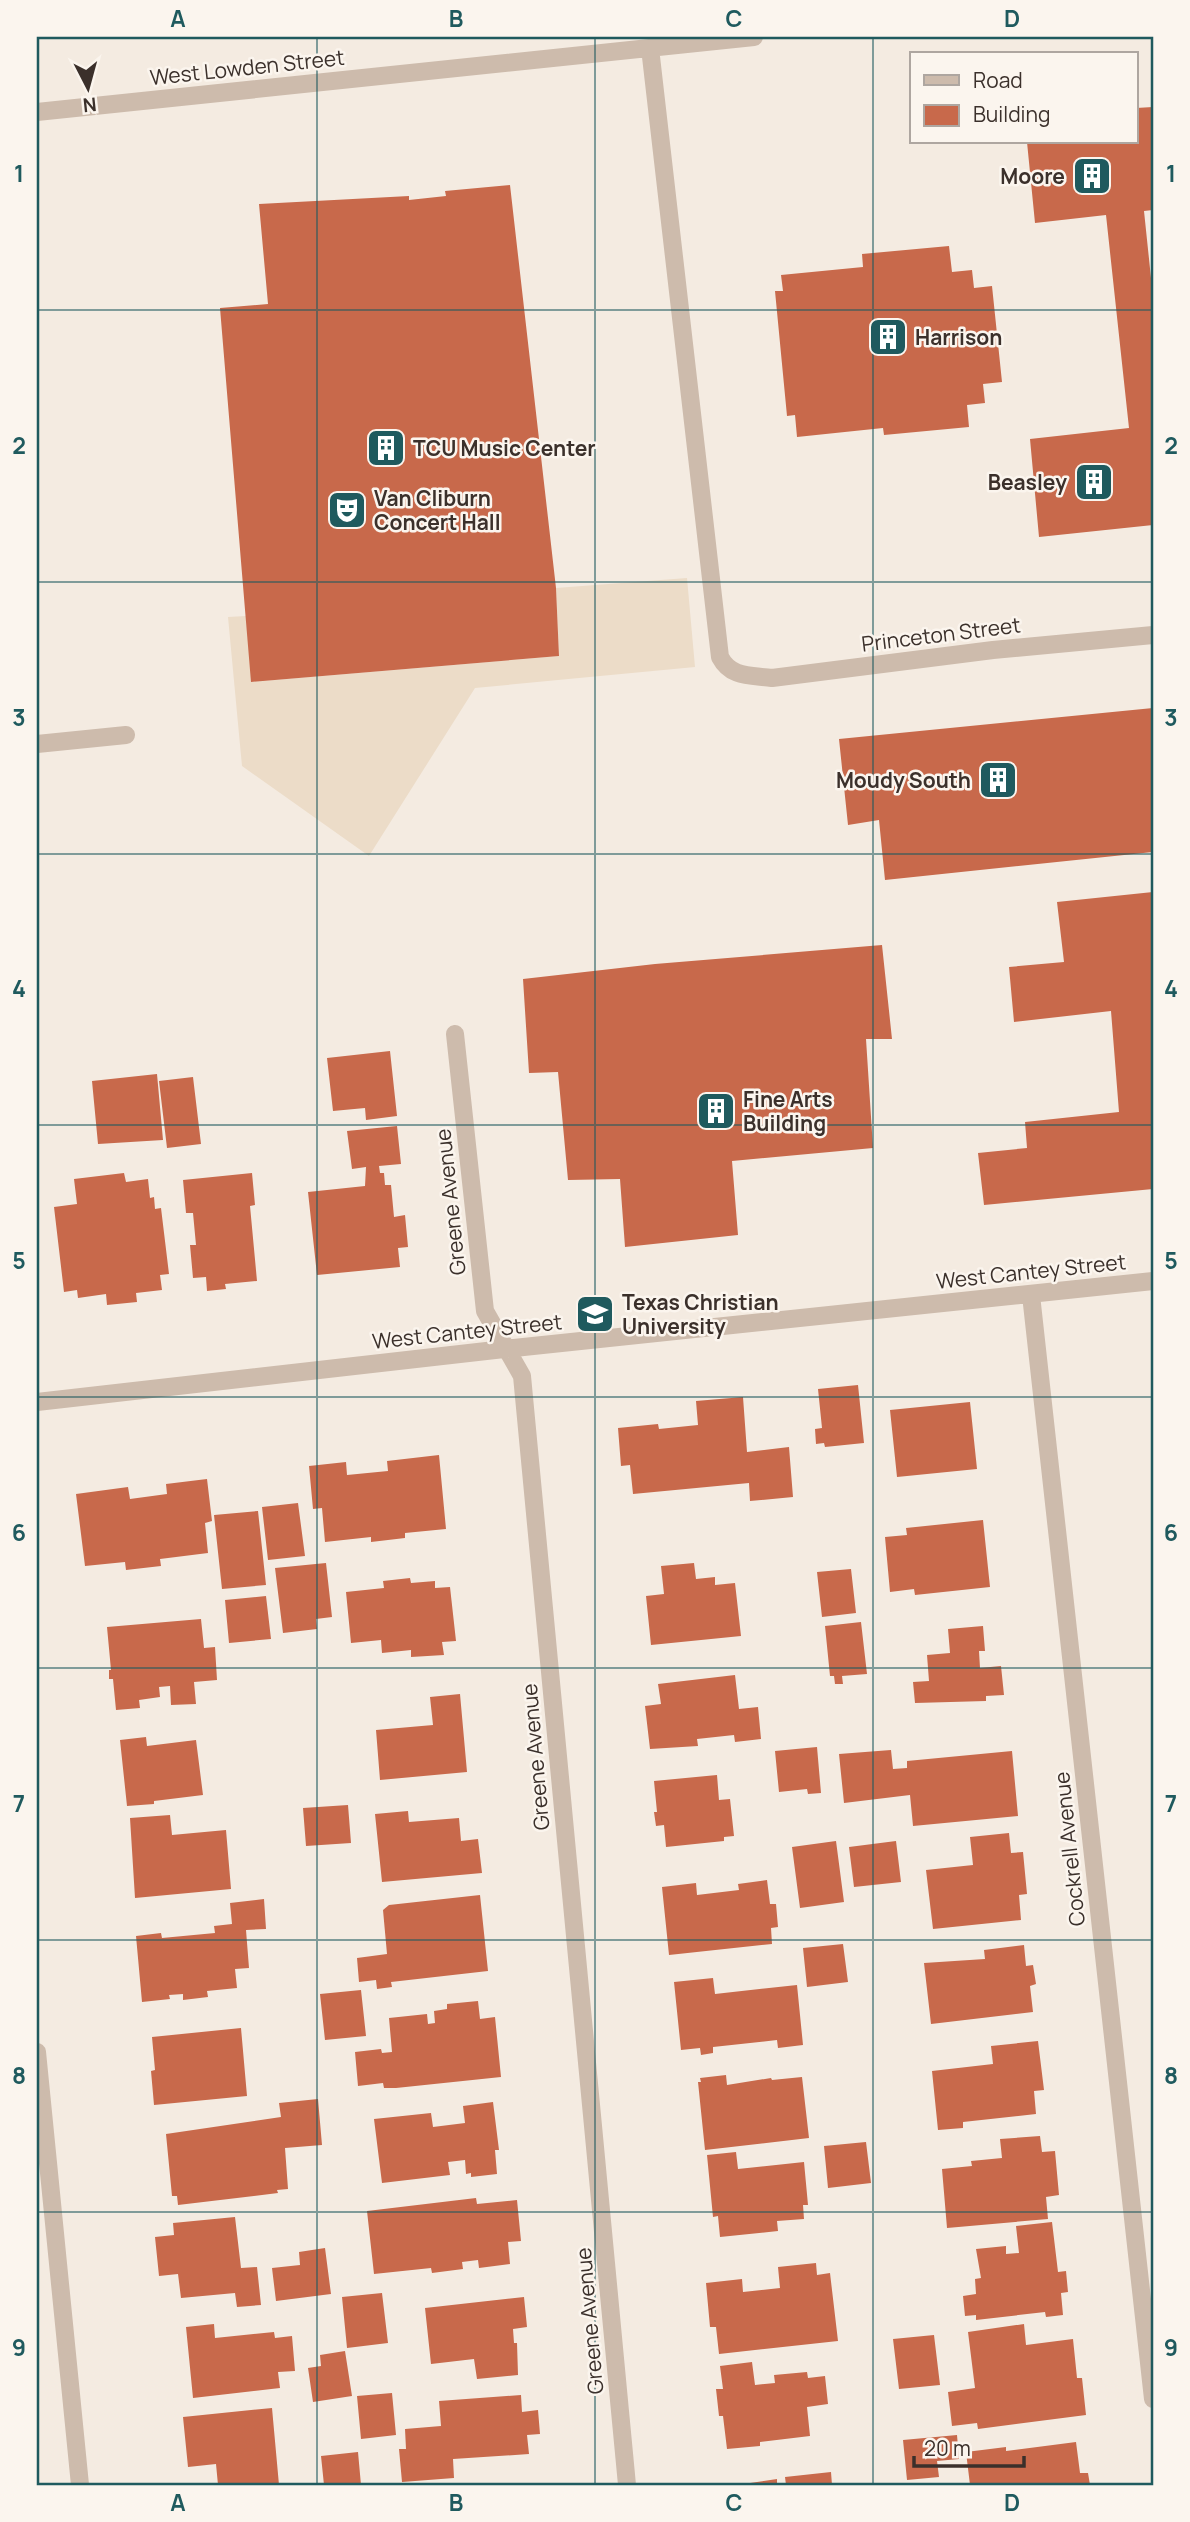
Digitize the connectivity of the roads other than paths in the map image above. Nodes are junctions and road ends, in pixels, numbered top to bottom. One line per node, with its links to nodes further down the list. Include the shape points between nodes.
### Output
1 (754, 37): 2 (street, West Lowden Street)
2 (650, 48): 3 (street, West Lowden Street); 4 (street, Princeton Street, via 720,657 725,668 772,678)
3 (37, 112)
4 (1153, 635)
5 (126, 735): 6 (street)
6 (37, 744)
7 (456, 1034): 10 (street, Greene Avenue, via 485,1311)
8 (1153, 1281): 9 (street, West Cantey Street)
9 (1031, 1295): 10 (street, West Cantey Street); 13 (street, Cockrell Avenue)
10 (504, 1349): 11 (street, West Cantey Street); 15 (street, Greene Avenue, via 522,1376)
11 (37, 1402)
12 (37, 2052): 14 (street)
13 (1153, 2399)
14 (80, 2485)
15 (627, 2485)

